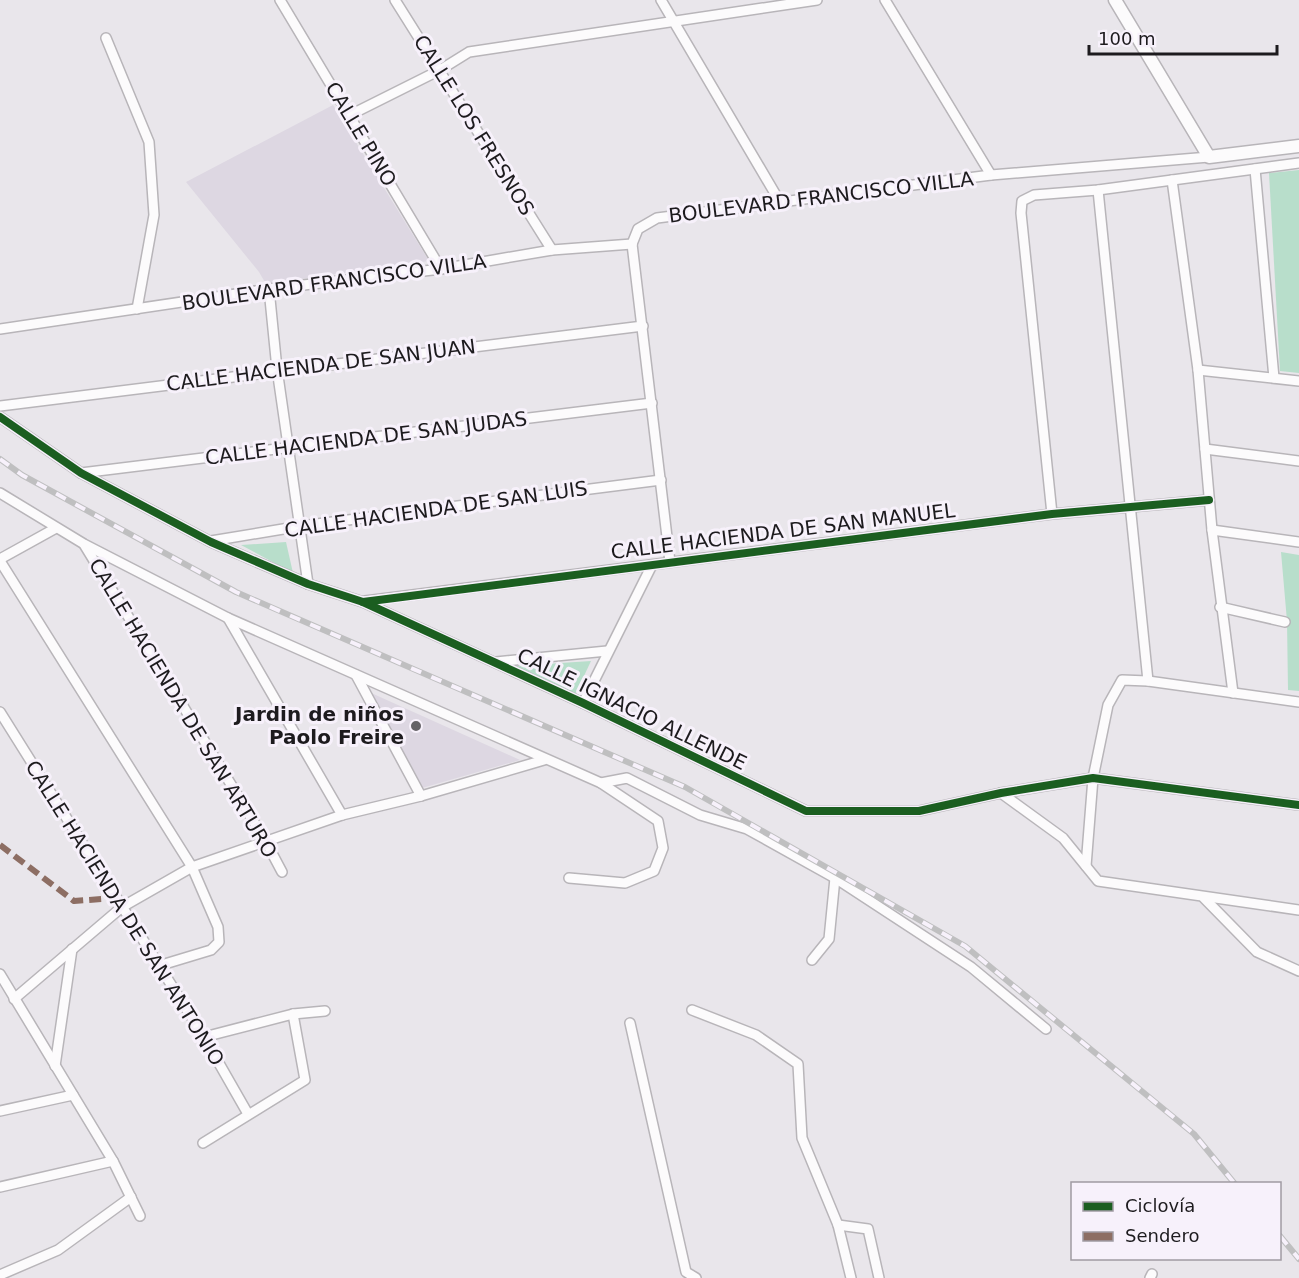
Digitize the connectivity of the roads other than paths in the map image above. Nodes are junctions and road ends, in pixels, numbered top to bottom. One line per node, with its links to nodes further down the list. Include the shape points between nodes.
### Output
1 (280, 0): 10 (street, CALLE PINO)
2 (395, 0): 9 (street, CALLE LOS FRESNOS)
3 (661, 0): 7 (street)
4 (817, 0): 7 (street)
5 (885, 0): 15 (street)
6 (1115, 0): 12 (street)
7 (673, 20): 9 (street, via 469,52); 18 (street)
8 (106, 38): 23 (street, via 149,142 154,215)
9 (440, 70): 10 (street); 20 (street, CALLE LOS FRESNOS)
10 (350, 115): 21 (street, CALLE PINO)
11 (1299, 146): 12 (street, BOULEVARD FRANCISCO VILLA)
12 (1209, 157): 15 (street, BOULEVARD FRANCISCO VILLA)
13 (1299, 163): 14 (street)
14 (1255, 169): 16 (street); 28 (street)
15 (991, 176): 18 (street, BOULEVARD FRANCISCO VILLA)
16 (1172, 180): 17 (street); 27 (street)
17 (1098, 190): 40 (street); 41 (street, via 1034,195 1022,201)
18 (780, 202): 19 (street, BOULEVARD FRANCISCO VILLA, via 657,218 638,229)
19 (632, 244): 20 (street, BOULEVARD FRANCISCO VILLA); 24 (street)
20 (552, 250): 21 (street, BOULEVARD FRANCISCO VILLA)
21 (441, 268): 22 (street, BOULEVARD FRANCISCO VILLA)
22 (269, 289): 23 (street, BOULEVARD FRANCISCO VILLA); 26 (street)
23 (137, 309): 25 (street, BOULEVARD FRANCISCO VILLA)
24 (643, 326): 26 (street, CALLE HACIENDA DE SAN JUAN); 30 (street)
25 (0, 328)
26 (277, 369): 31 (street, CALLE HACIENDA DE SAN JUAN); 33 (street)
27 (1198, 370): 28 (street); 34 (street)
28 (1274, 378): 29 (street)
29 (1299, 381)
30 (652, 403): 33 (street, CALLE HACIENDA DE SAN JUDAS); 37 (street)
31 (0, 406)
32 (0, 417): 36 (street, CALLE IGNACIO ALLENDE)
33 (289, 447): 36 (street, CALLE HACIENDA DE SAN JUDAS); 42 (street)
34 (1205, 449): 35 (street); 39 (street)
35 (1299, 461)
36 (81, 473): 45 (street, CALLE IGNACIO ALLENDE)
37 (661, 480): 42 (street, CALLE HACIENDA DE SAN LUIS); 49 (street)
38 (0, 493): 43 (street)
39 (1209, 500): 40 (street, CALLE HACIENDA DE SAN MANUEL); 44 (street)
40 (1129, 507): 41 (street, CALLE HACIENDA DE SAN MANUEL); 59 (street)
41 (1052, 514): 49 (street, CALLE HACIENDA DE SAN MANUEL)
42 (301, 526): 45 (street, CALLE HACIENDA DE SAN LUIS); 51 (street)
43 (56, 528): 47 (street); 48 (street)
44 (1212, 530): 46 (street); 53 (street)
45 (211, 542): 51 (street, CALLE IGNACIO ALLENDE)
46 (1299, 542)
47 (84, 544): 54 (street); 71 (street, CALLE HACIENDA DE SAN ARTURO)
48 (0, 560): 73 (street)
49 (670, 562): 50 (street, CALLE HACIENDA DE SAN MANUEL)
50 (652, 565): 52 (street, CALLE HACIENDA DE SAN MANUEL); 56 (street)
51 (308, 584): 52 (street, CALLE IGNACIO ALLENDE)
52 (363, 602): 57 (street, CALLE IGNACIO ALLENDE)
53 (1220, 607): 55 (street); 60 (street)
54 (228, 618): 58 (street); 70 (street)
55 (1285, 622)
56 (607, 651): 57 (street); 62 (street)
57 (496, 662): 62 (street, CALLE IGNACIO ALLENDE)
58 (356, 675): 64 (street); 68 (street)
59 (1148, 681): 60 (street); 65 (street, via 1122,680 1108,705)
60 (1233, 693): 61 (street)
61 (1299, 702)
62 (583, 703): 67 (street, CALLE IGNACIO ALLENDE, via 806,811 919,810)
63 (0, 712): 78 (street, CALLE HACIENDA DE SAN ANTONIO)
64 (544, 760): 66 (street); 68 (street)
65 (1093, 778): 67 (street, CALLE IGNACIO ALLENDE); 69 (street, CALLE IGNACIO ALLENDE); 72 (street)
66 (601, 783): 75 (street, via 658,821 663,848 654,871 625,883); 76 (street, via 627,778 700,815 747,829)
67 (1001, 793): 72 (street, via 1063,838)
68 (421, 796): 70 (street)
69 (1299, 805)
70 (342, 815): 71 (street)
71 (265, 840): 73 (street); 74 (street, CALLE HACIENDA DE SAN ARTURO)
72 (1086, 866): 77 (street, via 1098,881)
73 (192, 867): 78 (street); 82 (street, via 218,927 219,942 210,950)
74 (282, 872)
75 (569, 878)
76 (835, 878): 81 (street, via 829,939); 90 (street, via 971,967)
77 (1204, 898): 79 (street); 83 (street, via 1257,952)
78 (122, 907): 80 (street); 82 (street, CALLE HACIENDA DE SAN ANTONIO)
79 (1299, 910)
80 (72, 949): 85 (street); 92 (street)
81 (812, 960)
82 (158, 966): 91 (street, CALLE HACIENDA DE SAN ANTONIO)
83 (1299, 971)
84 (0, 974): 85 (street)
85 (14, 999): 92 (street)
86 (692, 1010): 101 (street, via 756,1035 798,1064 802,1138)
87 (325, 1011): 88 (street)
88 (293, 1014): 91 (street); 95 (street, via 305,1080)
89 (630, 1023): 103 (street, via 686,1272)
90 (1046, 1029)
91 (204, 1037): 95 (street, CALLE HACIENDA DE SAN ANTONIO)
92 (55, 1066): 93 (street)
93 (73, 1095): 94 (street); 97 (street)
94 (0, 1111)
95 (248, 1114): 96 (street)
96 (203, 1143)
97 (113, 1161): 98 (street); 99 (street)
98 (0, 1187)
99 (131, 1197): 100 (street); 102 (street, via 58,1250)
100 (140, 1216)
101 (838, 1225): 104 (street); 105 (street, via 868,1228)
102 (0, 1275)
103 (696, 1278)
104 (850, 1278)
105 (879, 1278)

